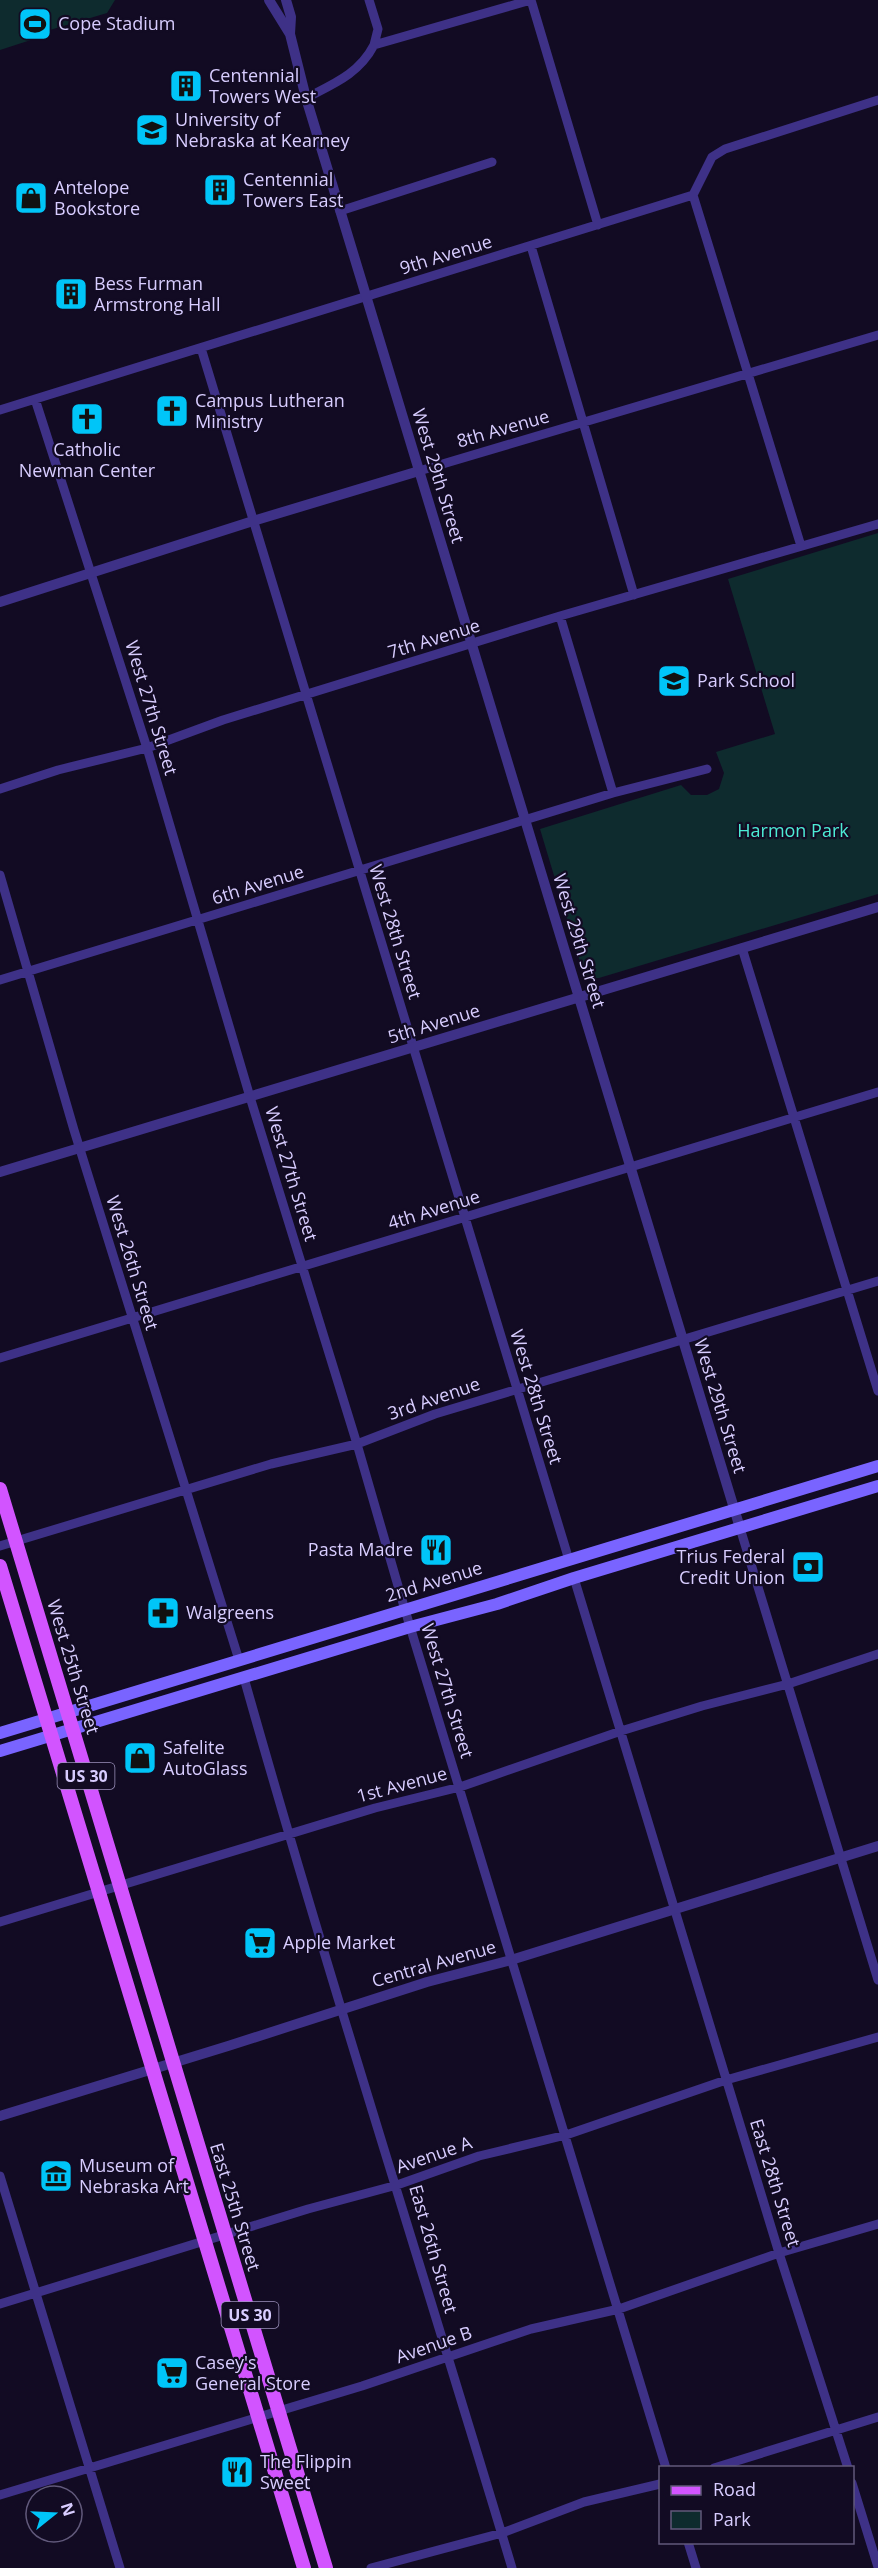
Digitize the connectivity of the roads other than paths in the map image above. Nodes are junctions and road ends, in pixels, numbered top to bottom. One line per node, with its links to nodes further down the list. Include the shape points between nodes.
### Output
1 (268, 0): 5 (street, West 29th Street)
2 (286, 0): 5 (street, West 29th Street)
3 (369, 0): 6 (street, via 378,29)
4 (531, 0): 6 (street); 12 (street)
5 (290, 34): 7 (street, West 29th Street)
6 (374, 45): 7 (street, via 352,74)
7 (306, 98): 11 (street, West 29th Street)
8 (878, 100): 10 (street, via 725,149 712,157)
9 (492, 162): 11 (street)
10 (693, 195): 12 (street, 9th Avenue); 17 (street)
11 (340, 211): 14 (street, West 29th Street)
12 (598, 225): 13 (street, 9th Avenue)
13 (531, 246): 14 (street, 9th Avenue); 20 (street)
14 (366, 297): 16 (street, 9th Avenue); 21 (street, West 29th Street)
15 (878, 335): 17 (street, 8th Avenue)
16 (201, 348): 18 (street, 9th Avenue); 22 (street, West 28th Street)
17 (748, 374): 20 (street, 8th Avenue); 24 (street)
18 (35, 399): 19 (street, 9th Avenue); 25 (street, West 27th Street)
19 (0, 410)
20 (583, 423): 21 (street, 8th Avenue); 26 (street)
21 (419, 471): 22 (street, 8th Avenue); 29 (street, West 29th Street)
22 (254, 521): 25 (street, 8th Avenue); 30 (street, West 28th Street)
23 (878, 524): 24 (street, 7th Avenue)
24 (801, 546): 26 (street, 7th Avenue)
25 (91, 574): 27 (street, 8th Avenue); 31 (street, West 27th Street)
26 (634, 595): 28 (street, 7th Avenue)
27 (0, 602)
28 (560, 616): 29 (street, 7th Avenue); 34 (street)
29 (472, 645): 30 (street, 7th Avenue); 35 (street, West 29th Street)
30 (306, 695): 31 (street, 7th Avenue); 36 (street, West 28th Street)
31 (147, 748): 33 (street, 7th Avenue); 39 (street, West 27th Street)
32 (707, 769): 34 (street, 6th Avenue)
33 (0, 789)
34 (613, 793): 35 (street, 6th Avenue)
35 (525, 821): 36 (street, 6th Avenue); 43 (street, West 29th Street)
36 (360, 871): 39 (street, 6th Avenue); 44 (street, West 28th Street)
37 (0, 875): 41 (street, West 26th Street)
38 (878, 907): 40 (street, 5th Avenue)
39 (198, 920): 41 (street, 6th Avenue); 46 (street, West 27th Street)
40 (742, 948): 43 (street, 5th Avenue); 47 (street)
41 (28, 972): 42 (street, 6th Avenue); 48 (street, West 26th Street)
42 (0, 980)
43 (579, 996): 44 (street, 5th Avenue); 49 (street, West 29th Street)
44 (413, 1048): 46 (street, 5th Avenue); 51 (street, West 28th Street)
45 (878, 1092): 47 (street, 4th Avenue)
46 (250, 1097): 48 (street, 5th Avenue); 52 (street, West 27th Street)
47 (794, 1118): 49 (street, 4th Avenue); 54 (street)
48 (79, 1148): 50 (street, 5th Avenue); 55 (street, West 26th Street)
49 (631, 1168): 51 (street, 4th Avenue); 56 (street, West 29th Street)
50 (0, 1172)
51 (465, 1218): 52 (street, 4th Avenue); 58 (street, West 28th Street)
52 (303, 1268): 55 (street, 4th Avenue); 60 (street, West 27th Street)
53 (878, 1281): 54 (street, 3rd Avenue)
54 (847, 1290): 56 (street, 3rd Avenue); 59 (street)
55 (132, 1319): 57 (street, 4th Avenue); 64 (street, West 26th Street)
56 (683, 1339): 58 (street, 3rd Avenue); 65 (street, West 29th Street)
57 (0, 1358)
58 (517, 1389): 60 (street, 3rd Avenue, via 435,1414); 69 (street, West 28th Street)
59 (878, 1391)
60 (357, 1444): 64 (street, 3rd Avenue, via 271,1464); 72 (street, West 27th Street)
61 (878, 1466): 65 (main road, 2nd Avenue)
62 (878, 1486): 66 (main road, 2nd Avenue)
63 (0, 1489): 67 (main road, West 25th Street / US 30)
64 (186, 1490): 67 (street, 3rd Avenue); 75 (street, West 26th Street)
65 (735, 1510): 66 (street, West 29th Street); 69 (main road, 2nd Avenue)
66 (740, 1528): 71 (main road, 2nd Avenue); 77 (street, West 29th Street)
67 (16, 1541): 68 (street, 3rd Avenue); 78 (main road, West 25th Street / US 30)
68 (0, 1546)
69 (568, 1560): 72 (main road, 2nd Avenue)
70 (0, 1566): 79 (main road, US 30)
71 (574, 1578): 73 (main road, 2nd Avenue); 81 (street)
72 (405, 1610): 73 (street, West 27th Street); 75 (main road, 2nd Avenue)
73 (410, 1627): 76 (main road, 2nd Avenue); 85 (street, West 27th Street)
74 (878, 1654): 77 (street, 1st Avenue)
75 (239, 1660): 78 (main road, 2nd Avenue)
76 (244, 1678): 80 (main road, 2nd Avenue); 86 (street)
77 (788, 1684): 81 (street, 1st Avenue); 88 (street, West 29th Street)
78 (67, 1713): 79 (main road, 2nd Avenue); 80 (main road, West 25th Street / US 30)
79 (46, 1719): 82 (main road, 2nd Avenue); 83 (main road, US 30)
80 (73, 1730): 83 (main road, 2nd Avenue); 89 (main road, West 25th Street / US 30)
81 (621, 1731): 85 (street, 1st Avenue); 91 (street)
82 (0, 1733)
83 (52, 1736): 84 (main road, 2nd Avenue); 90 (main road, US 30)
84 (0, 1751)
85 (460, 1787): 86 (street, 1st Avenue); 93 (street, West 27th Street)
86 (288, 1835): 89 (street, 1st Avenue); 95 (street)
87 (878, 1846): 88 (street, Central Avenue)
88 (840, 1857): 91 (street, Central Avenue); 94 (street, West 29th Street)
89 (120, 1886): 90 (street, 1st Avenue); 97 (main road, West 25th Street / US 30)
90 (99, 1892): 92 (street, 1st Avenue); 98 (main road, US 30)
91 (674, 1908): 93 (street, Central Avenue); 99 (street, East 28th Street)
92 (0, 1922)
93 (511, 1960): 95 (street, Central Avenue); 101 (street, West 27th Street)
94 (878, 1980)
95 (343, 2008): 97 (street, Central Avenue); 103 (street, East 26th Street)
96 (878, 2037): 99 (street, Avenue A)
97 (172, 2063): 98 (street, Central Avenue); 105 (main road, East 25th Street / US 30)
98 (153, 2069): 100 (street, Central Avenue); 106 (main road, US 30)
99 (726, 2080): 101 (street, Avenue A); 107 (street, East 28th Street)
100 (0, 2116)
101 (566, 2135): 103 (street, Avenue A, via 478,2157); 110 (street, West 27th Street)
102 (0, 2176): 108 (street)
103 (397, 2185): 105 (street, Avenue A); 111 (street, East 26th Street)
104 (878, 2224): 107 (street, Avenue B)
105 (225, 2235): 106 (street, Avenue A); 112 (main road, East 25th Street / US 30)
106 (205, 2241): 108 (street, Avenue A); 113 (main road, US 30)
107 (779, 2253): 110 (street, Avenue B); 115 (street, East 28th Street)
108 (36, 2293): 109 (street, Avenue A); 119 (street)
109 (0, 2304)
110 (619, 2309): 111 (street, Avenue B, via 531,2329); 116 (street, West 27th Street)
111 (448, 2358): 112 (street, Avenue B); 123 (street, East 26th Street)
112 (279, 2410): 113 (street, Avenue B); 128 (main road, East 25th Street / US 30)
113 (259, 2417): 119 (street, Avenue B); 127 (main road, US 30)
114 (878, 2417): 115 (street)
115 (836, 2430): 117 (street); 118 (street, East 28th Street)
116 (665, 2466)
117 (720, 2466)
118 (847, 2466)
119 (89, 2468): 122 (street, Avenue B); 126 (street)
120 (659, 2484): 123 (street, via 584,2502)
121 (854, 2489): 125 (street)
122 (0, 2495)
123 (502, 2533): 129 (street); 130 (street, East 26th Street)
124 (689, 2544): 131 (street)
125 (878, 2567)
126 (120, 2568)
127 (304, 2568)
128 (326, 2568)
129 (371, 2568)
130 (512, 2568)
131 (696, 2568)

